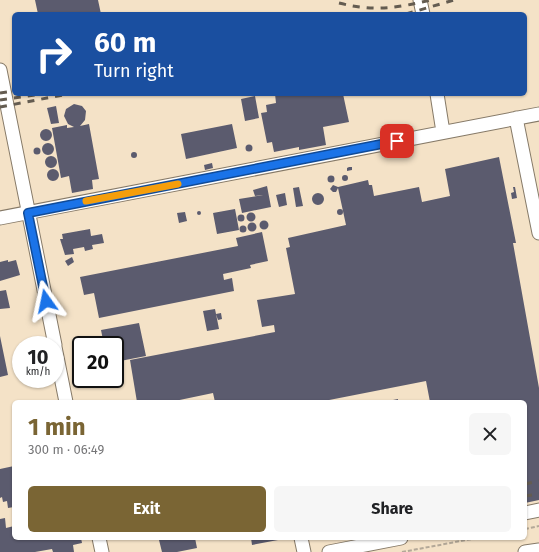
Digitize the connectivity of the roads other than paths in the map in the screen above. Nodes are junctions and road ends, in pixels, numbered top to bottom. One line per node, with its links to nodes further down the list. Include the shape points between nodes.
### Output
1 (420, 0): 2 (lane)
2 (423, 12)
3 (0, 70): 8 (lane)
4 (437, 96): 7 (lane)
5 (539, 114): 6 (lane)
6 (516, 118): 7 (lane); 10 (lane)
7 (443, 132): 8 (lane)
8 (28, 213): 9 (lane); 11 (lane)
9 (0, 218)
10 (539, 233)
11 (53, 336)
12 (63, 388): 13 (lane)
13 (66, 400)
14 (539, 510): 15 (lane)
15 (527, 513)
16 (99, 540): 20 (lane)
17 (301, 540): 21 (lane)
18 (391, 540): 22 (lane)
19 (539, 550): 23 (lane)
20 (102, 552)
21 (304, 552)
22 (329, 552)
23 (525, 552)

